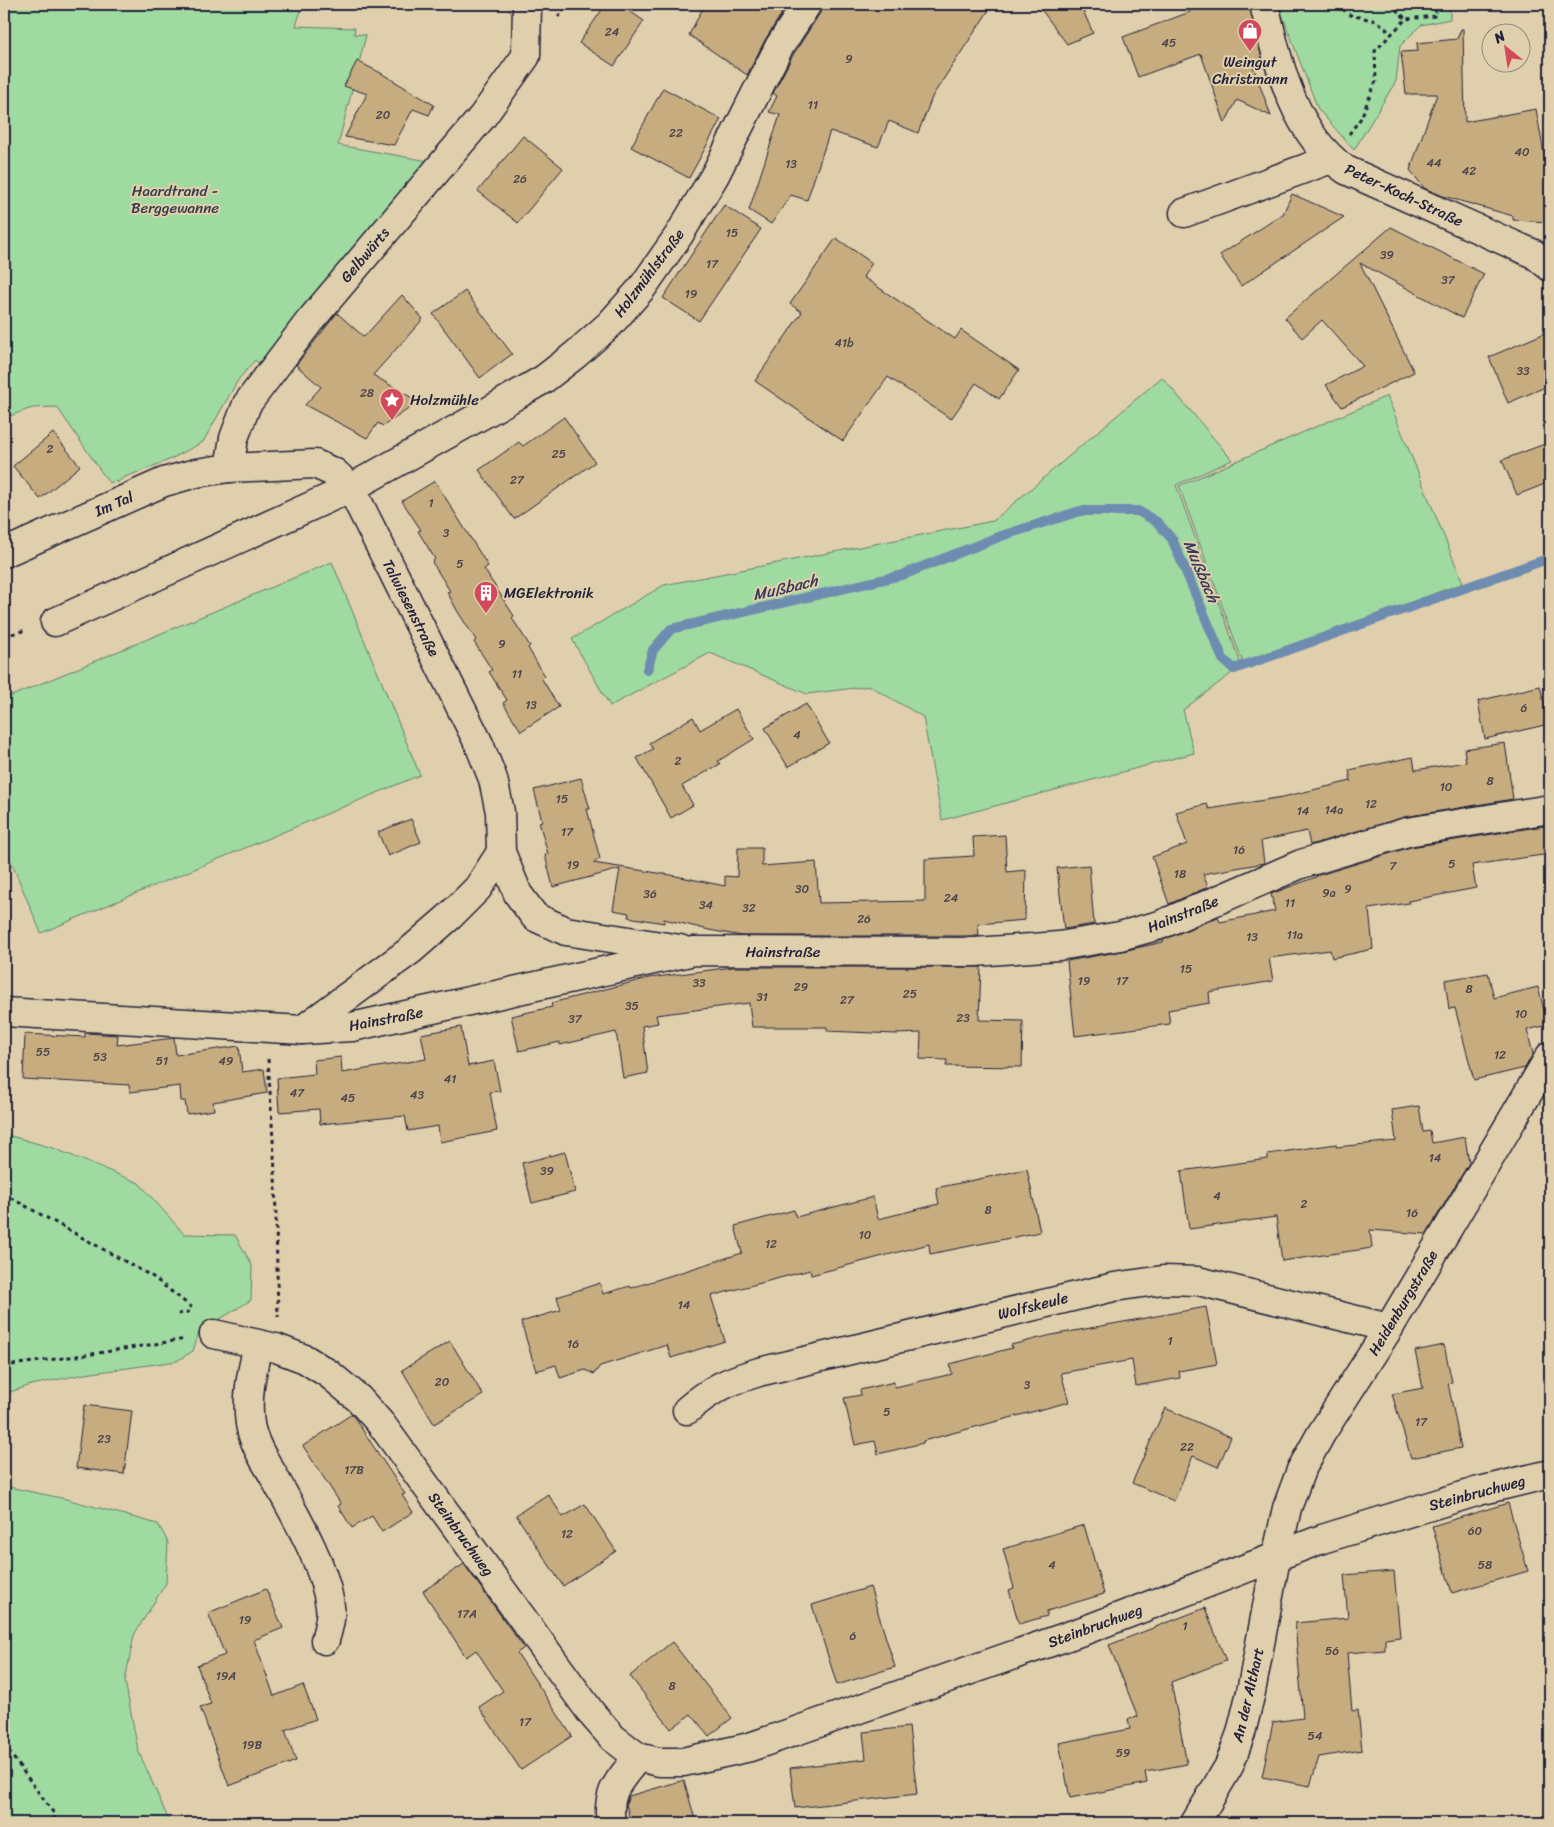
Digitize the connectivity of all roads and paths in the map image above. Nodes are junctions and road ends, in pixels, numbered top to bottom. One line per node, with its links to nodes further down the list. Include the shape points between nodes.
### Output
1 (526, 4): 12 (street, Gelbwärts, via 526,56 483,116 309,322 252,396 234,438)
2 (807, 4): 13 (street, Holzmühlstraße, via 779,47 716,175 684,228 642,288 610,324 544,379)
3 (1264, 4): 9 (street, Peter-Koch-Straße, via 1285,83 1294,104 1315,140)
4 (1336, 4): 8 (path, via 1350,15 1377,21)
5 (1390, 4): 7 (path)
6 (1435, 4): 7 (path, via 1436,16)
7 (1406, 19): 8 (path)
8 (1392, 34): 9 (path, via 1375,51 1376,81 1361,118)
9 (1338, 149): 10 (street); 11 (street, Peter-Koch-Straße, via 1346,170 1534,254)
10 (1184, 213)
11 (1550, 266)
12 (229, 468): 13 (street, Talwiesenstraße, via 315,464 335,474); 14 (street, Im Tal, via 164,482)
13 (351, 488): 15 (street, Holzmühlstraße); 17 (street, Talwiesenstraße, via 494,779 500,812)
14 (4, 553)
15 (55, 622)
16 (1550, 809): 18 (street, Hainstraße, via 1407,832 1301,864 1160,925 1120,936 1059,946 974,952)
17 (501, 852): 18 (street, Talwiesenstraße, via 518,894 535,917 566,931); 21 (street, via 478,888 434,930)
18 (694, 951): 21 (street, Hainstraße, via 352,1027)
19 (4, 1012): 20 (street, Hainstraße)
20 (266, 1028): 21 (street, Hainstraße); 27 (path, via 279,1298)
21 (302, 1030)
22 (1550, 1056): 25 (street, Heidenburgstraße)
23 (4, 1194): 24 (path, via 153,1277 196,1311)
24 (178, 1314)
25 (1389, 1328): 29 (street, Wolfskeule, via 1198,1281 1163,1280 1114,1287 759,1372 731,1380 708,1392); 31 (street, Heidenburgstraße, via 1321,1434 1302,1470 1287,1508)
26 (214, 1334): 27 (street, Steinbruchweg); 28 (path)
27 (267, 1346): 32 (street, via 249,1394 250,1425 257,1446 314,1554 326,1588 330,1622); 34 (street, Steinbruchweg, via 305,1360 329,1374 359,1399 382,1425 592,1714 613,1738)
28 (4, 1366)
29 (687, 1410)
30 (1550, 1474): 31 (street, Steinbruchweg, via 1479,1490 1322,1539); 38 (path)
31 (1276, 1558): 34 (street, Steinbruchweg, via 1088,1630 750,1747 683,1762 659,1762); 37 (street, An der Althart, via 1252,1692 1241,1733 1229,1766)
32 (325, 1640)
33 (4, 1745): 35 (path, via 54,1815)
34 (638, 1757): 36 (street, via 612,1793)
35 (54, 1823)
36 (611, 1823)
37 (1195, 1823)
38 (1548, 1823)

